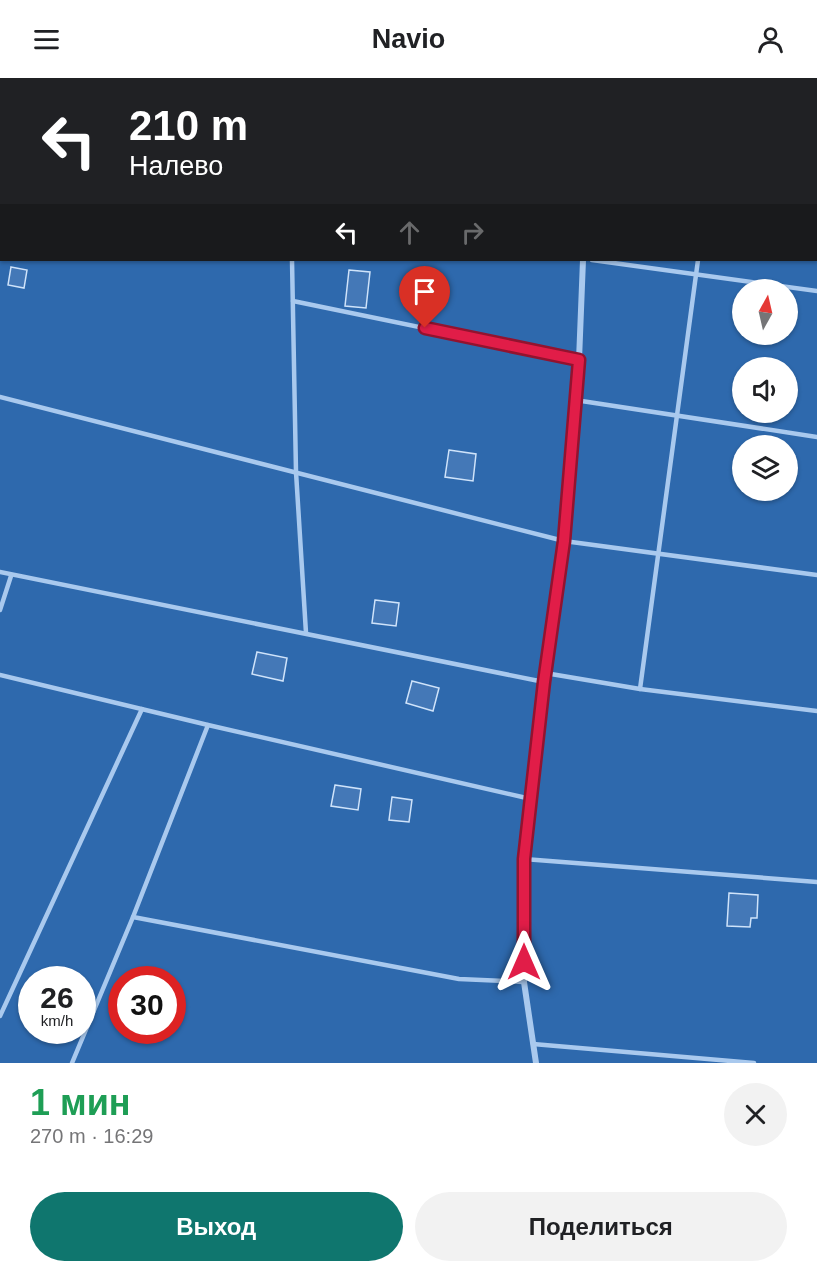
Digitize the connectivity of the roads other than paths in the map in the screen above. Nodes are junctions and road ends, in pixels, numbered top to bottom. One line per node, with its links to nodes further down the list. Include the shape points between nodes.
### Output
1 (292, 261): 7 (lane)
2 (583, 261): 8 (street)
3 (599, 261): 5 (lane)
4 (698, 261): 5 (lane)
5 (696, 274): 6 (lane); 11 (lane)
6 (817, 291)
7 (293, 301): 8 (lane); 13 (lane)
8 (579, 360): 10 (street)
9 (0, 398): 13 (lane)
10 (575, 400): 11 (lane); 14 (street)
11 (677, 416): 12 (lane); 15 (lane)
12 (817, 436)
13 (296, 472): 14 (lane); 20 (lane)
14 (564, 541): 15 (lane); 21 (street)
15 (658, 554): 17 (lane); 24 (lane)
16 (0, 572): 18 (lane)
17 (817, 575)
18 (11, 576): 19 (lane); 20 (lane)
19 (0, 610)
20 (306, 633): 23 (lane)
21 (545, 673): 23 (street); 24 (lane)
22 (0, 675): 25 (lane)
23 (544, 682): 28 (street)
24 (640, 690): 26 (lane)
25 (142, 709): 27 (lane); 33 (lane)
26 (817, 711)
27 (208, 725): 28 (lane); 31 (lane)
28 (531, 799): 29 (street)
29 (524, 859): 30 (lane); 32 (street)
30 (817, 882)
31 (133, 917): 32 (lane, via 459,979); 35 (lane)
32 (524, 982): 34 (street)
33 (0, 1016)
34 (533, 1044): 36 (street); 37 (lane)
35 (72, 1063)
36 (536, 1063)
37 (754, 1063)

